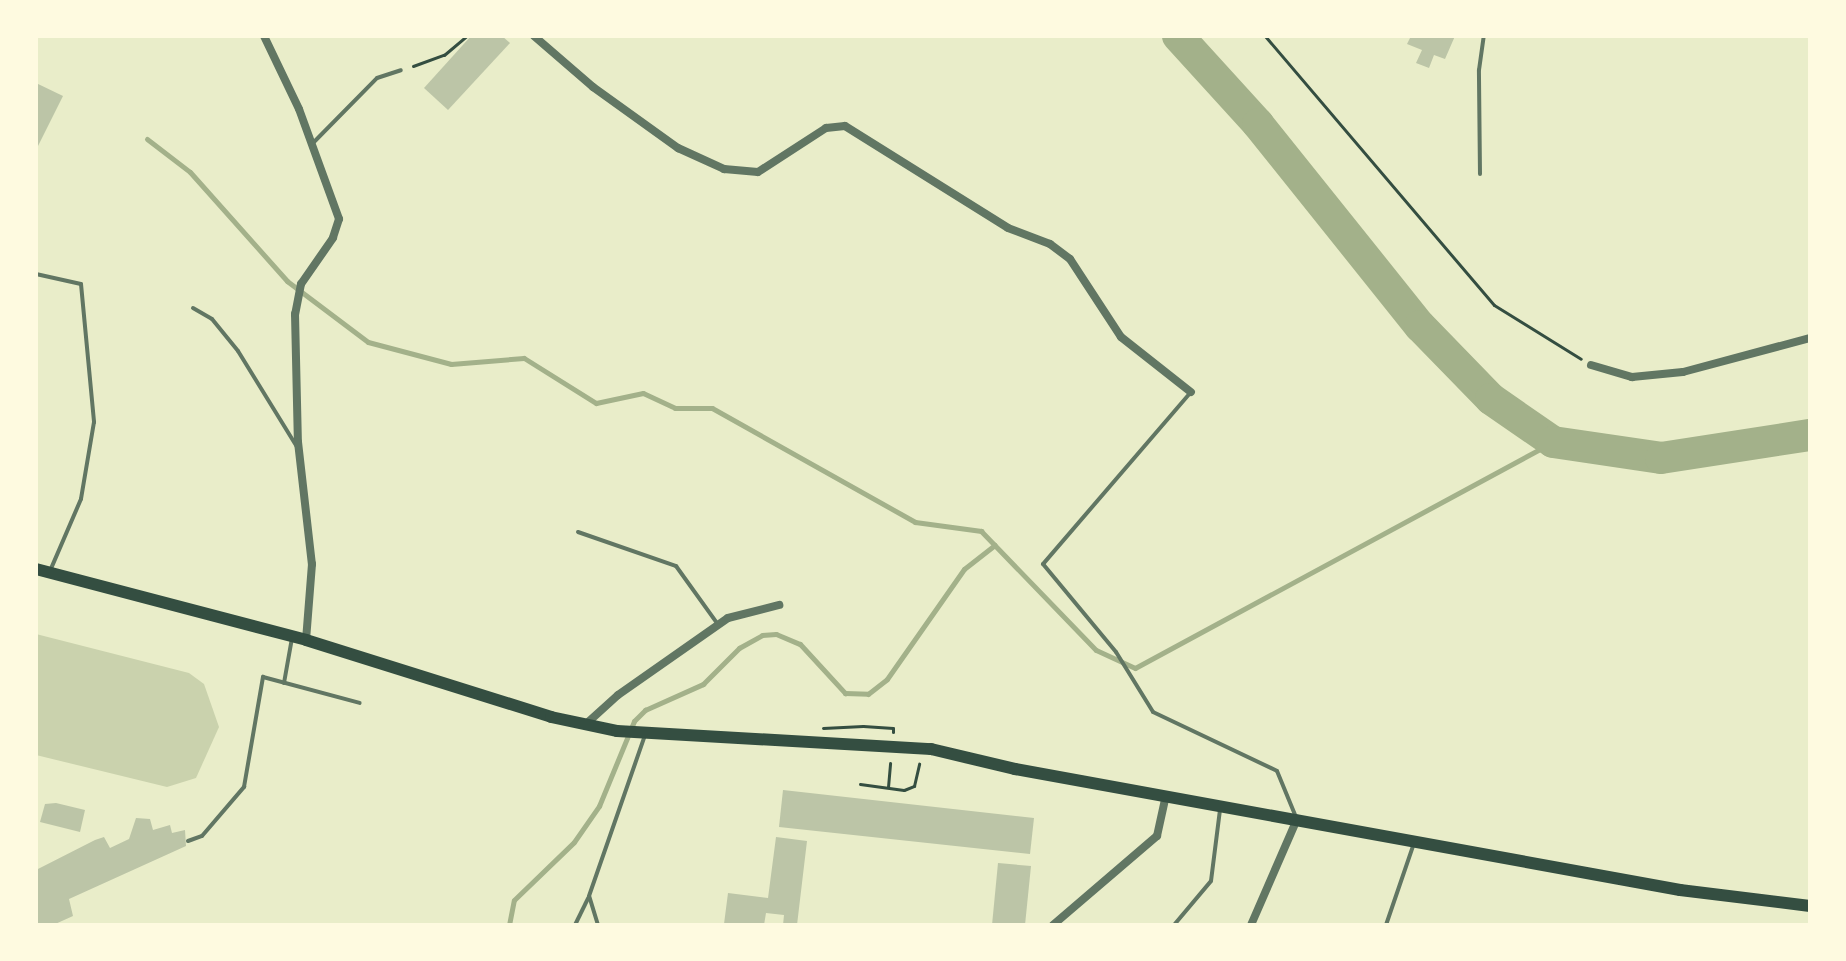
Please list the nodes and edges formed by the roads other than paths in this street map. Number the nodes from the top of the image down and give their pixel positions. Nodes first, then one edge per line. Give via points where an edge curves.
1 (264, 36) edge
2 (534, 36) edge
3 (1484, 36) edge
4 (401, 70) road end
5 (312, 145) junction
6 (1480, 174) dead end
7 (36, 274) edge
8 (193, 308) dead end
9 (1810, 338) edge
10 (1591, 365) road end
11 (1191, 392) joint
12 (300, 452) junction
13 (578, 532) dead end
14 (42, 571) edge
15 (779, 605) dead end
16 (718, 625) junction
17 (299, 639) junction
18 (284, 683) junction
19 (360, 703) dead end
20 (586, 724) junction
21 (641, 732) junction
22 (1166, 795) junction
23 (1221, 803) junction
24 (1297, 819) junction
25 (188, 841) dead end
26 (1415, 841) junction
27 (589, 896) junction
28 (1810, 906) edge
29 (575, 925) edge
30 (598, 925) edge
31 (1053, 925) edge
32 (1174, 925) edge
33 (1251, 925) edge
34 (1386, 925) edge

1 - 5 street
2 - 11 street via 593,87 678,148 724,169 758,172 826,128 845,126 1008,228 1050,244 1070,259 1121,337
3 - 6 lane via 1479,70
4 - 5 lane via 377,78
5 - 12 street via 339,219 297,297
7 - 14 lane via 81,284 94,422 81,499
8 - 12 lane via 212,319 238,351
9 - 10 street via 1683,372 1632,377
11 - 24 lane via 1043,564 1116,652 1153,712 1277,771
12 - 17 street via 312,564
13 - 16 lane via 676,566
14 - 17 main road
15 - 16 street
16 - 20 street
17 - 18 lane
17 - 20 main road
18 - 19 lane
18 - 25 lane via 263,677 244,787 202,836
20 - 21 main road
21 - 22 main road via 931,749
21 - 27 lane
22 - 23 main road
22 - 31 street via 1157,836
23 - 24 main road
23 - 32 lane via 1211,881
24 - 26 main road
24 - 33 street
26 - 28 main road via 1680,890
26 - 34 lane
27 - 29 lane
27 - 30 lane

